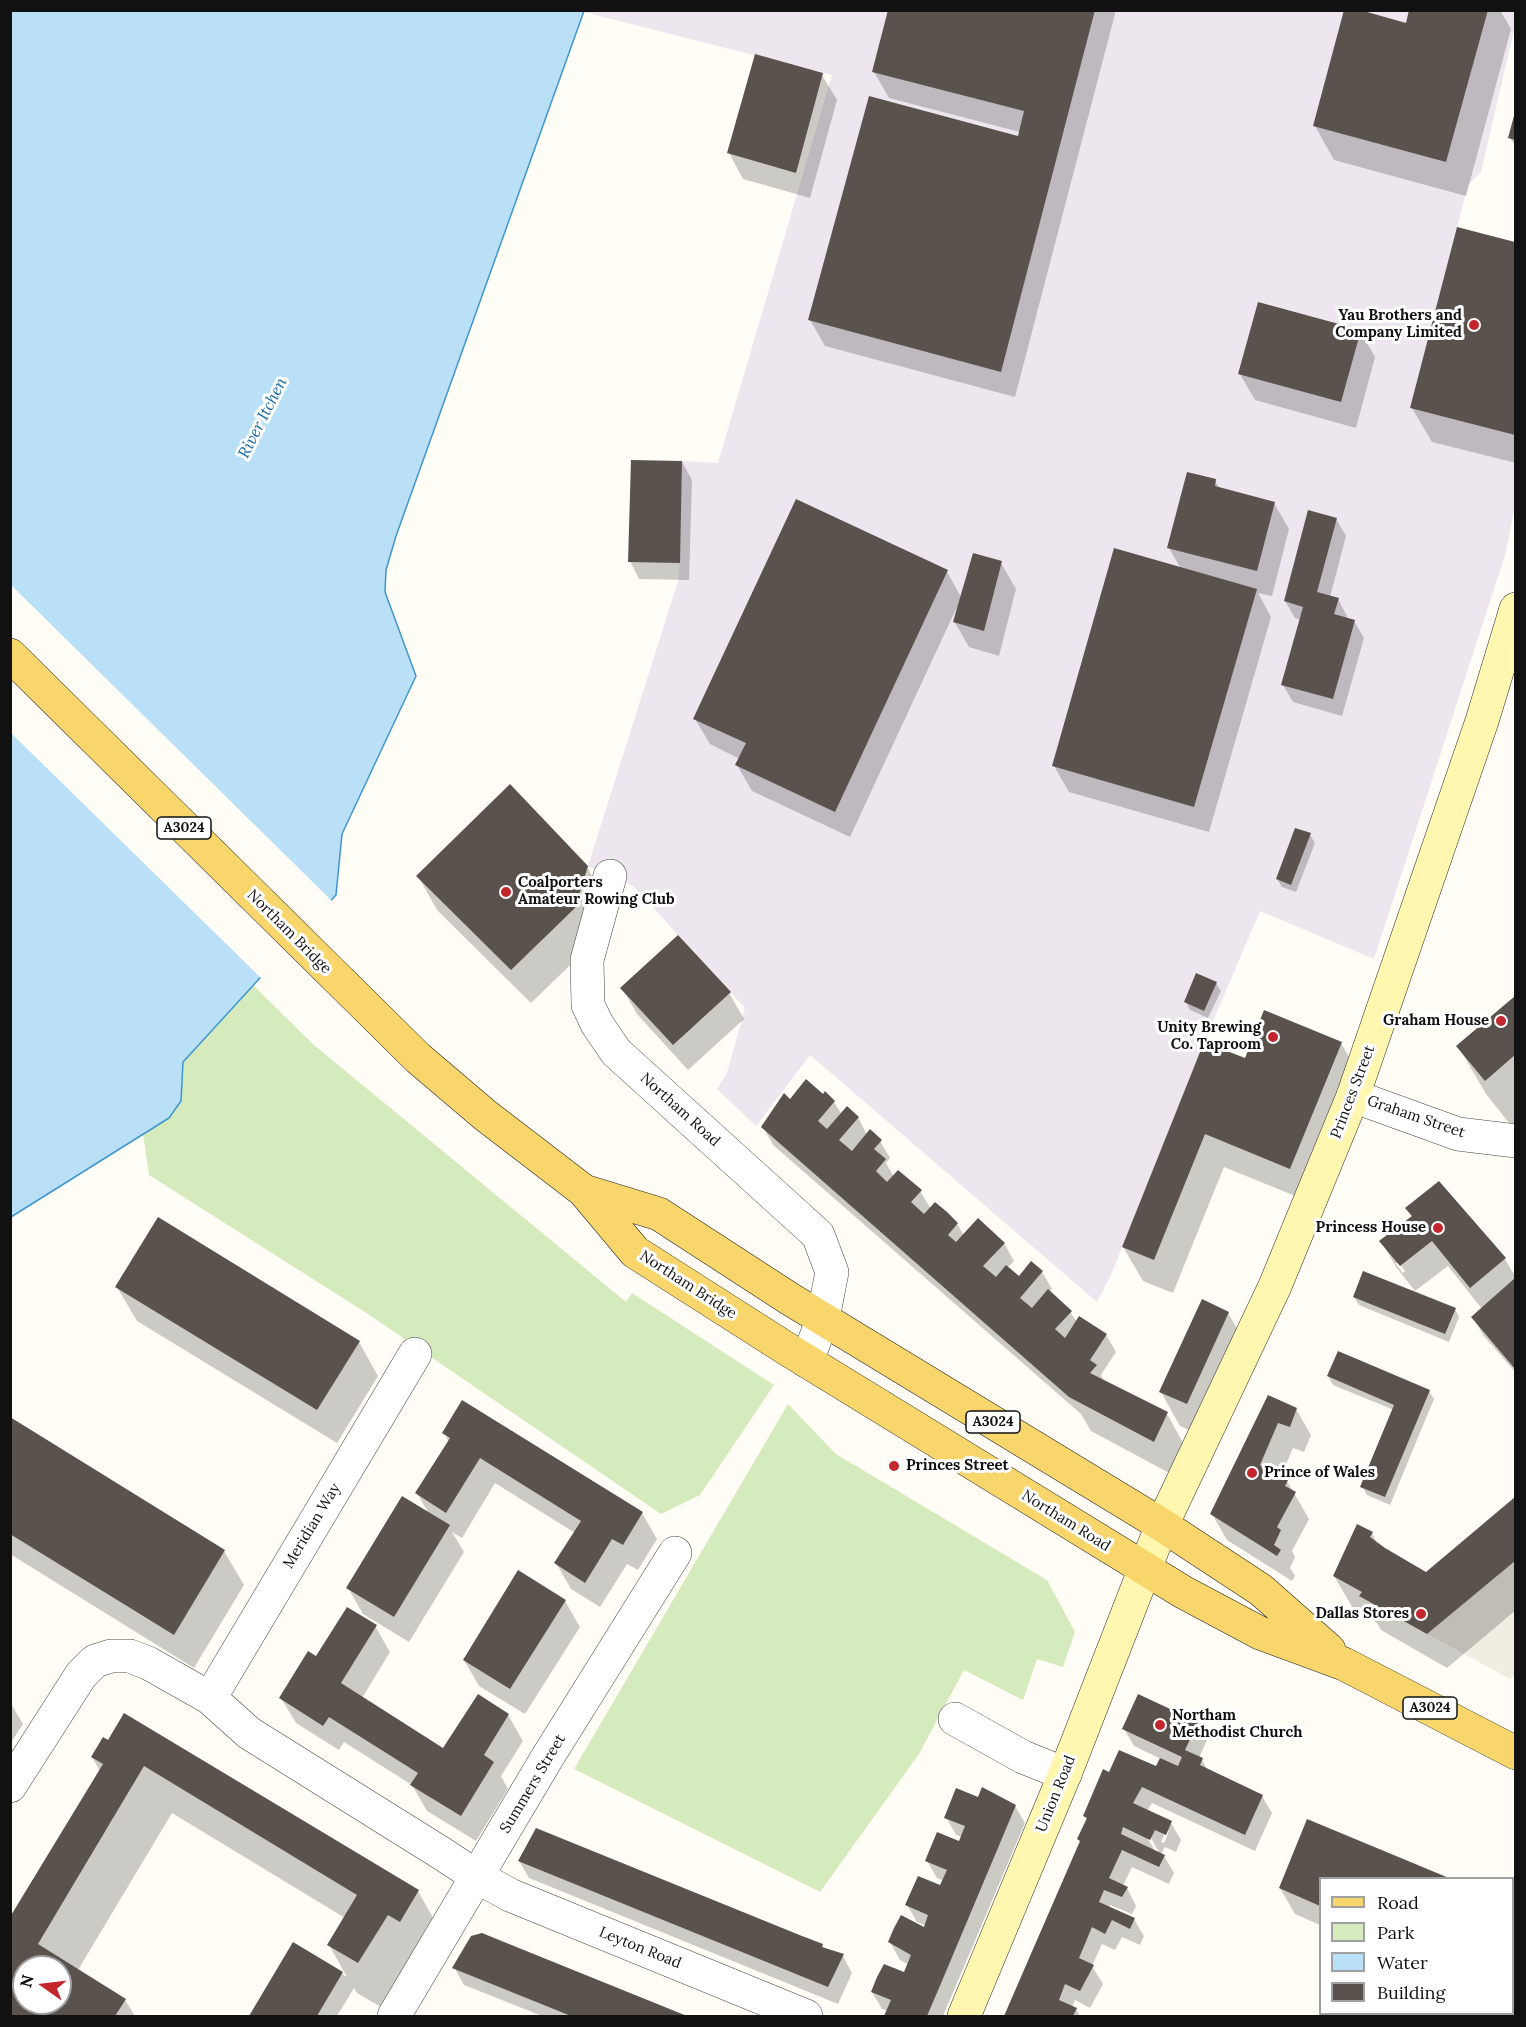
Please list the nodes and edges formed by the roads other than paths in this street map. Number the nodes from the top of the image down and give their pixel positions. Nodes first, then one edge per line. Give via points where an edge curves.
1 (1515, 609) edge
2 (10, 655) edge
3 (610, 876) dead end
4 (1353, 1096) junction
5 (1515, 1141) edge
6 (584, 1191) junction
7 (823, 1318) junction
8 (415, 1354) dead end
9 (807, 1361) junction
10 (1162, 1525) junction
11 (675, 1553) dead end
12 (1145, 1569) junction
13 (1344, 1664) junction
14 (210, 1698) junction
15 (955, 1719) dead end
16 (1515, 1754) edge
17 (1065, 1774) junction
18 (10, 1786) edge
19 (476, 1876) junction
20 (394, 2016) edge
21 (806, 2016) edge
22 (964, 2016) edge

1 - 4 street, Princes Street via 1482,722
2 - 6 main road, Northam Bridge / A3024 via 418,1058
3 - 7 street, Northam Road via 587,960 588,1005 597,1024 616,1052 818,1235 832,1272
4 - 5 street, Graham Street via 1458,1134
4 - 10 street, Princes Street via 1275,1286
6 - 7 main road, Northam Bridge / A3024 via 659,1214
6 - 9 main road, Northam Bridge / A3024 via 635,1252
7 - 9 street, Northam Road
7 - 10 main road, Northam Road / A3024
8 - 14 street, Meridian Way
9 - 12 main road, Northam Road / A3024
10 - 12 street, Princes Street
10 - 13 main road, Northam Road / A3024 via 1261,1590
11 - 19 street, Summers Street
12 - 13 main road, Northam Road / A3024 via 1239,1623
12 - 17 street, Union Road
13 - 16 main road, Northam Road / A3024
14 - 18 street via 130,1656 95,1661 81,1675
14 - 19 street via 249,1733
15 - 17 street via 1023,1757
17 - 22 street, Union Road
19 - 20 street, Summers Street
19 - 21 street, Leyton Road via 510,1895

